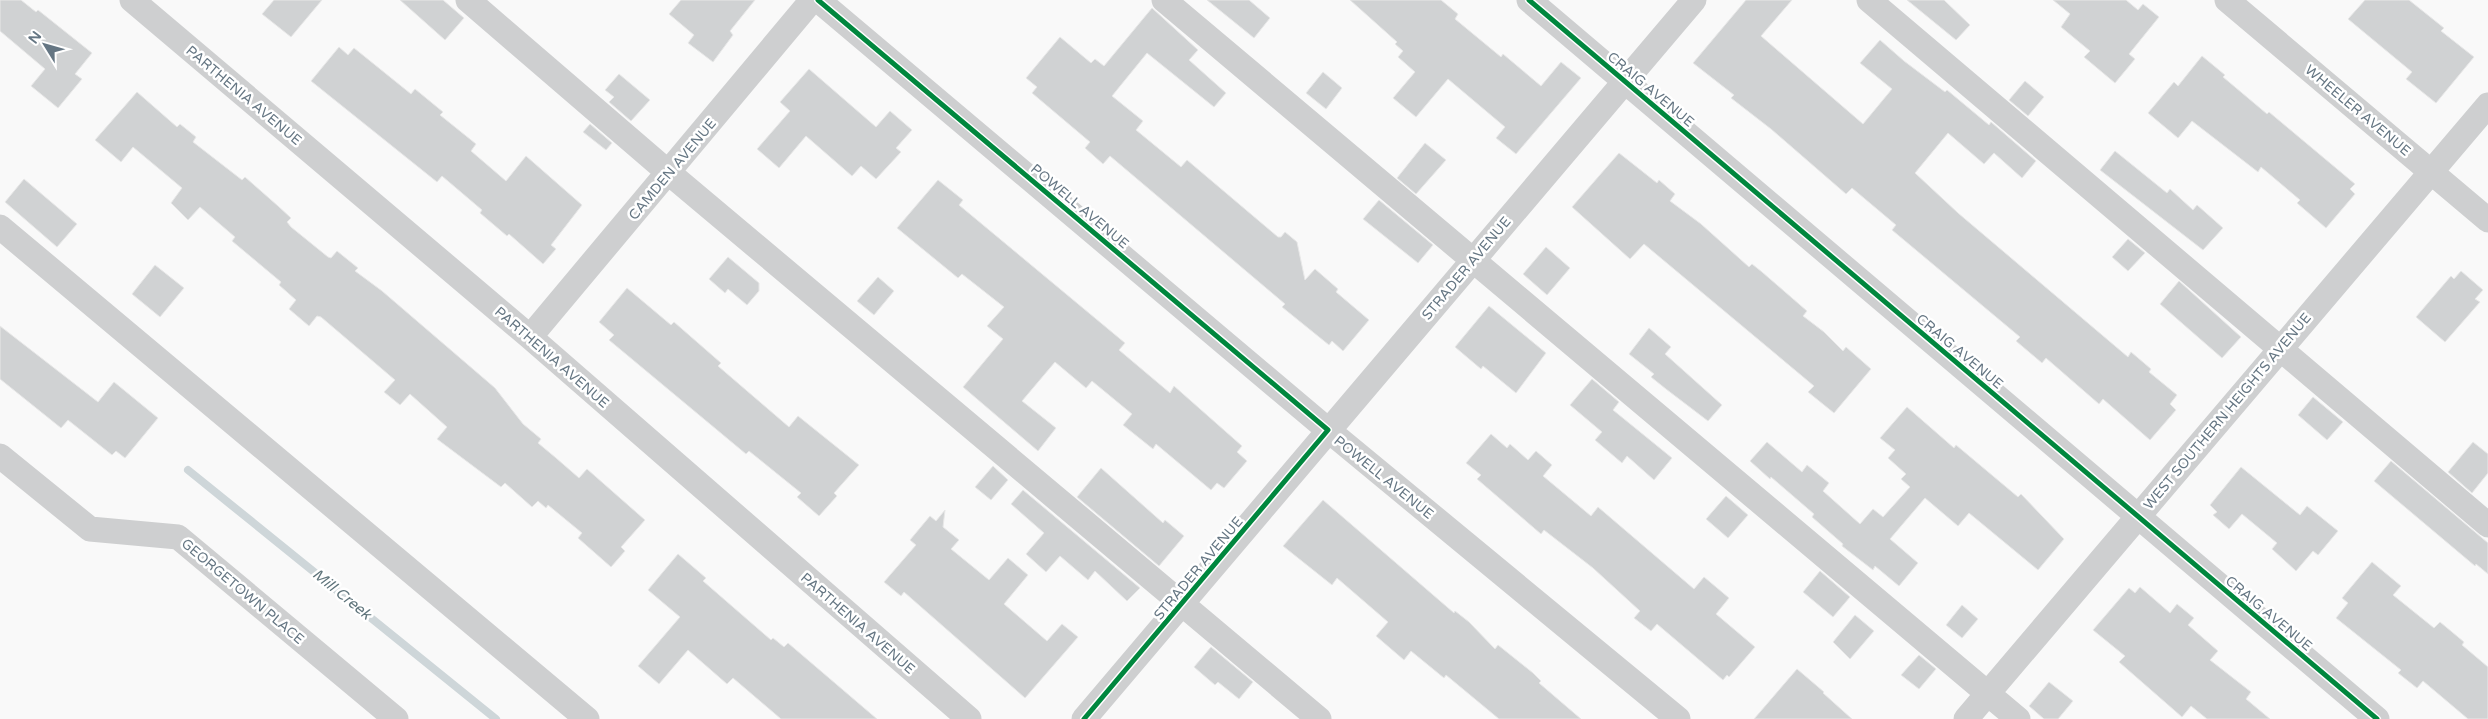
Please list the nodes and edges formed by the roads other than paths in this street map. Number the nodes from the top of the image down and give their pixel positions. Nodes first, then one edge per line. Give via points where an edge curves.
1 (132, 0) edge
2 (468, 0) edge
3 (812, 0) edge
4 (818, 0) edge
5 (1164, 0) edge
6 (1529, 0) edge
7 (1694, 0) edge
8 (1869, 0) edge
9 (2227, 0) edge
10 (1626, 82) junction
11 (2488, 105) edge
12 (669, 172) junction
13 (2431, 172) junction
14 (2488, 220) edge
15 (0, 227) edge
16 (1473, 258) junction
17 (530, 337) junction
18 (2280, 349) junction
19 (1328, 430) junction
20 (0, 456) edge
21 (2137, 516) junction
22 (2488, 525) edge
23 (1183, 604) junction
24 (1988, 693) junction
25 (396, 719) edge
26 (587, 719) edge
27 (969, 719) edge
28 (1084, 719) edge
29 (1319, 719) edge
30 (1678, 719) edge
31 (1966, 719) edge
32 (2018, 719) edge
33 (2377, 719) edge

1 - 17 street, PARTHENIA AVENUE
2 - 12 street
3 - 12 street, CAMDEN AVENUE
4 - 19 street, POWELL AVENUE
5 - 16 street
6 - 10 street, CRAIG AVENUE
7 - 10 street, STRADER AVENUE
8 - 18 street
9 - 13 street, WHEELER AVENUE
10 - 16 street, STRADER AVENUE
10 - 21 street, CRAIG AVENUE
11 - 13 street, WEST SOUTHERN HEIGHTS AVENUE
12 - 17 street, CAMDEN AVENUE
12 - 23 street
13 - 14 street, WHEELER AVENUE
13 - 18 street, WEST SOUTHERN HEIGHTS AVENUE
15 - 26 street
16 - 19 street, STRADER AVENUE
16 - 24 street
17 - 27 street, PARTHENIA AVENUE
18 - 21 street, WEST SOUTHERN HEIGHTS AVENUE
18 - 22 street
19 - 23 street, STRADER AVENUE
19 - 30 street, POWELL AVENUE
20 - 25 street, GEORGETOWN PLACE via 90,529 178,537
21 - 24 street, WEST SOUTHERN HEIGHTS AVENUE
21 - 33 street, CRAIG AVENUE
23 - 28 street, STRADER AVENUE
23 - 29 street
24 - 31 street, WEST SOUTHERN HEIGHTS AVENUE
24 - 32 street

